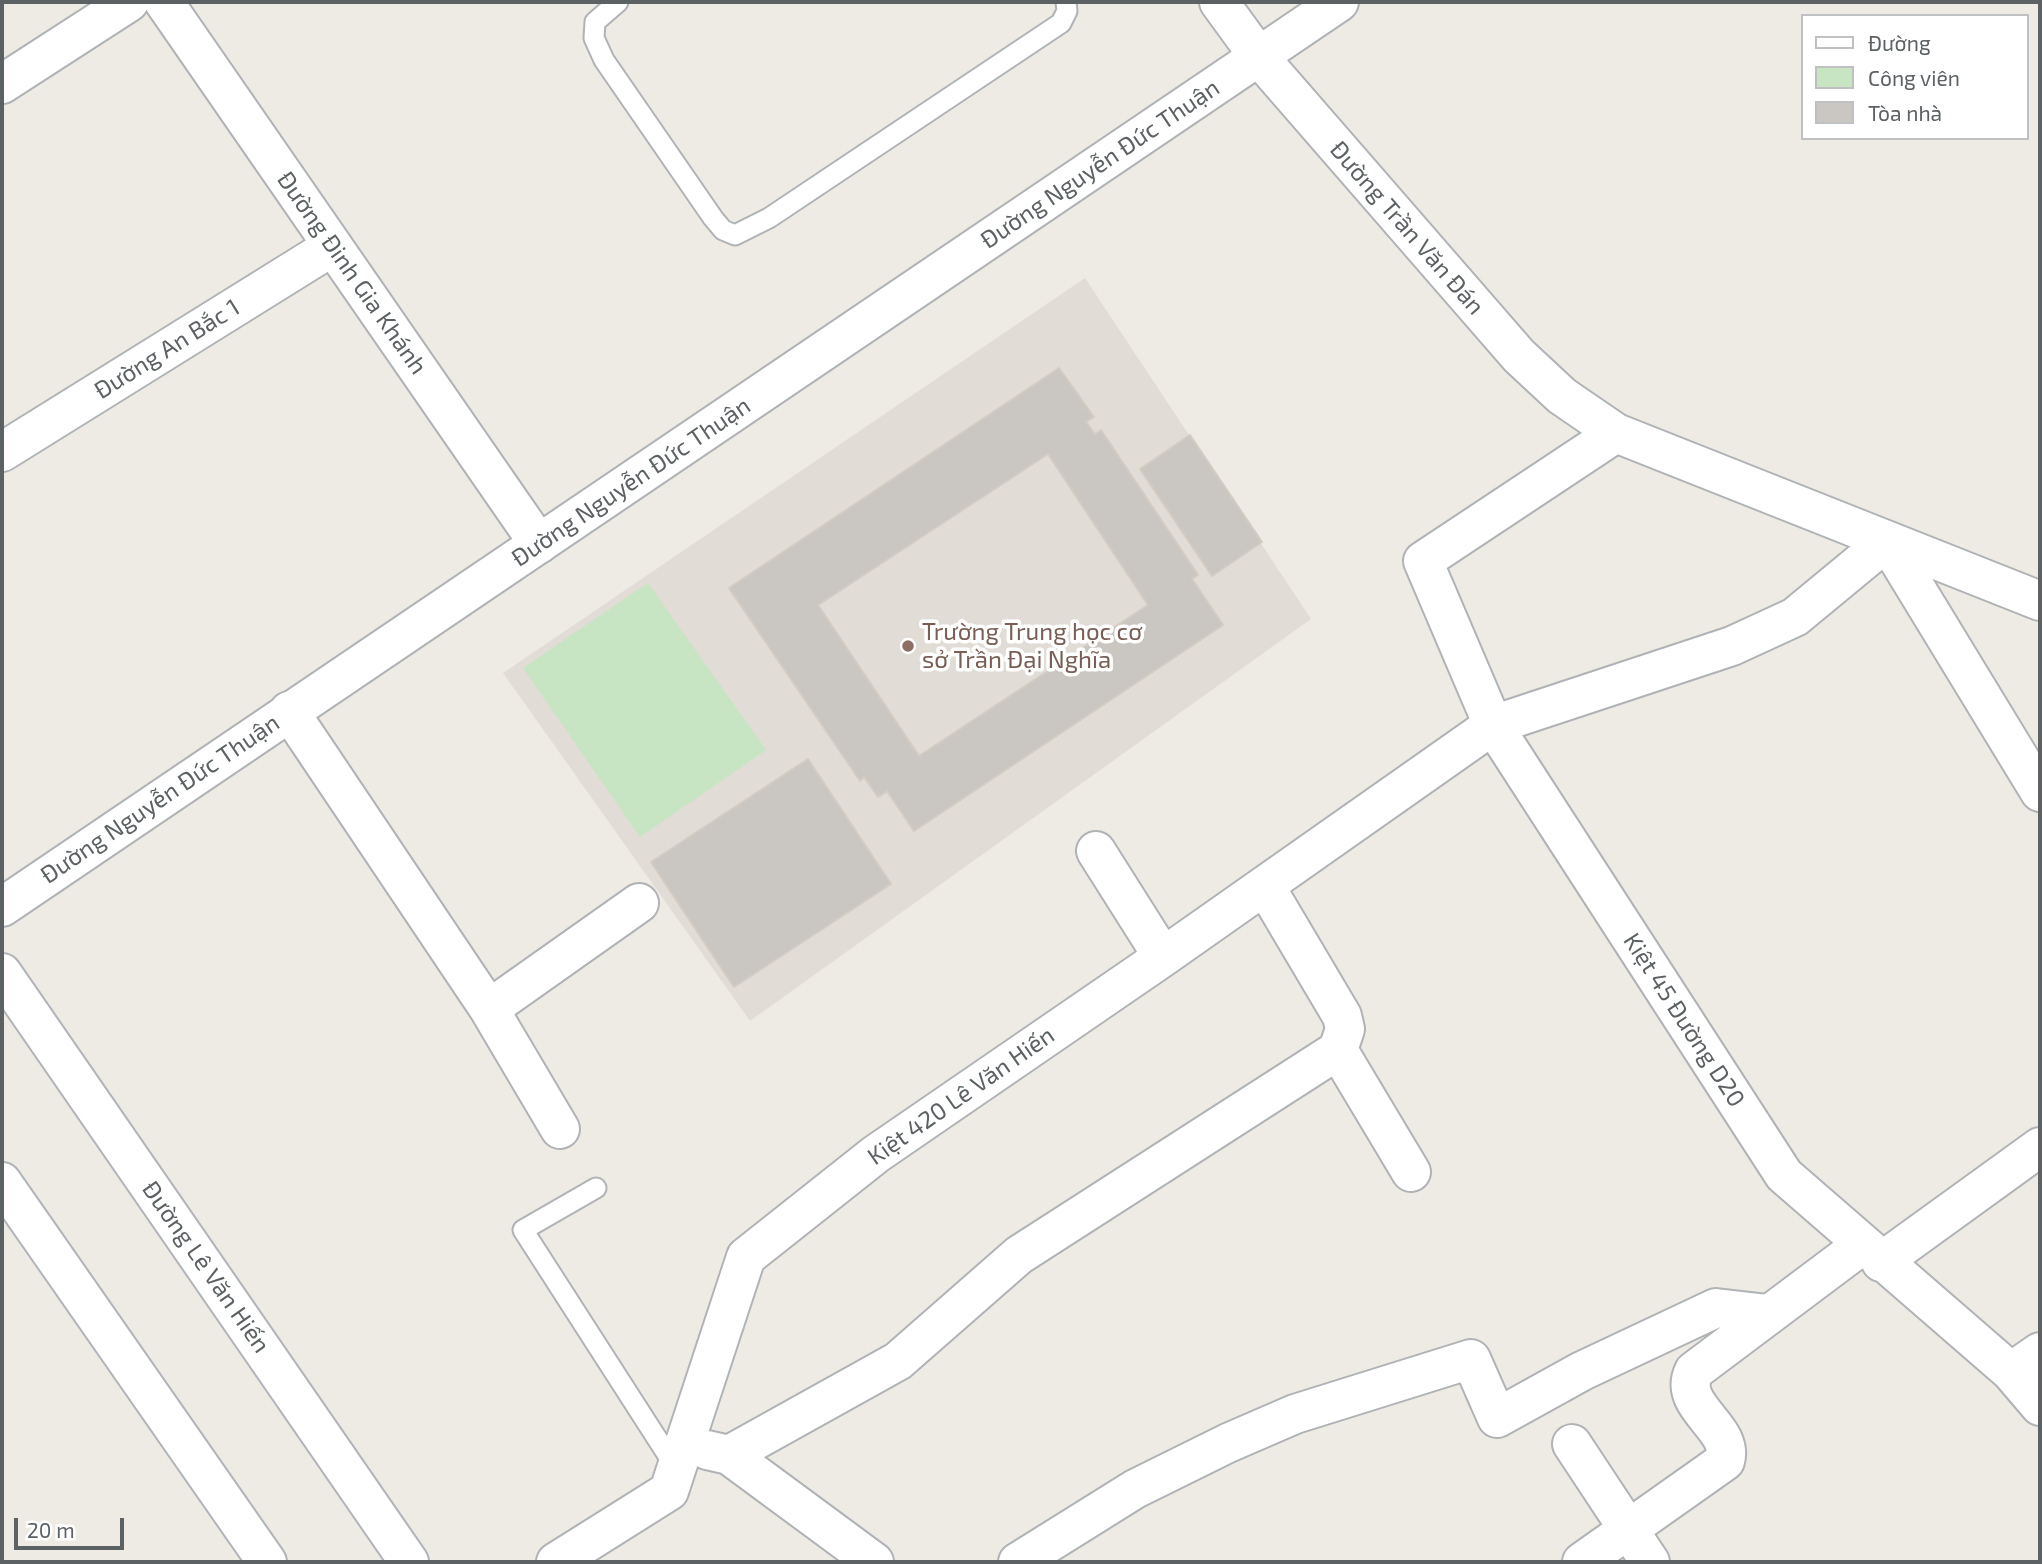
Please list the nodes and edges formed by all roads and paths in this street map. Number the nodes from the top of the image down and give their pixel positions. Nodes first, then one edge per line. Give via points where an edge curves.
1 (129, 2) edge
2 (164, 2) edge
3 (618, 2) edge
4 (1066, 2) edge
5 (1219, 2) edge
6 (1339, 2) edge
7 (1259, 57) junction
8 (2, 84) edge
9 (333, 246) junction
10 (1616, 433) junction
11 (2, 453) edge
12 (1887, 541) junction
13 (539, 544) junction
14 (2040, 601) edge
15 (289, 711) junction
16 (1493, 725) junction
17 (2040, 792) edge
18 (1096, 851) dead end
19 (1265, 886) junction
20 (639, 902) dead end
21 (2, 907) edge
22 (1163, 957) junction
23 (2, 973) edge
24 (489, 1009) junction
25 (1338, 1050) junction
26 (560, 1129) dead end
27 (2040, 1147) edge
28 (1410, 1172) dead end
29 (2, 1182) edge
30 (596, 1188) dead end
31 (1871, 1253) junction
32 (1768, 1314) junction
33 (2025, 1362) edge
34 (2040, 1406) edge
35 (1572, 1444) dead end
36 (729, 1455) junction
37 (680, 1456) junction
38 (1627, 1531) junction
39 (267, 1562) edge
40 (409, 1562) edge
41 (556, 1562) edge
42 (874, 1562) edge
43 (1018, 1562) edge
44 (1582, 1562) edge
45 (1650, 1562) edge

1 - 8 street
2 - 9 street, Đường Đinh Gia Khánh
3 - 4 lane via 596,22 594,38 604,60 713,218 735,235 769,218 1061,23
5 - 7 street, Đường Trần Văn Đán
6 - 7 street, Đường Nguyễn Đức Thuận
7 - 10 street, Đường Trần Văn Đán via 1518,356 1562,396
7 - 13 street, Đường Nguyễn Đức Thuận
9 - 11 street, Đường An Bắc 1
9 - 13 street, Đường Đinh Gia Khánh
10 - 12 street, Đường Trần Văn Đán
10 - 16 street, Kiệt 45 Đường D20 via 1423,561
12 - 14 street, Đường Trần Văn Đán
12 - 16 street, Kiệt 420 Lê Văn Hiến via 1795,617 1732,646
12 - 17 street
13 - 15 street, Đường Nguyễn Đức Thuận
15 - 21 street, Đường Nguyễn Đức Thuận
15 - 24 street
16 - 19 street, Kiệt 420 Lê Văn Hiến
16 - 31 street, Kiệt 45 Đường D20 via 1784,1175
18 - 22 street
19 - 22 street, Kiệt 420 Lê Văn Hiến
19 - 25 street via 1342,1016 1345,1029
20 - 24 street
22 - 37 street, Kiệt 420 Lê Văn Hiến via 876,1154 746,1257
23 - 40 street, Đường Lê Văn Hiến
24 - 26 street
25 - 28 street
25 - 36 street via 1019,1255 898,1360
27 - 31 street
29 - 39 street
30 - 37 lane via 523,1230
31 - 32 street
31 - 33 street, Kiệt 45 Đường D20
32 - 38 street via 1699,1366 1691,1378 1693,1398 1726,1444 1721,1465
32 - 43 street via 1716,1308 1582,1371 1497,1418 1471,1359 1308,1410 1135,1489
33 - 34 street, Kiệt 45 Đường D20
35 - 38 street
36 - 37 street
36 - 42 street
37 - 41 street, Kiệt 420 Lê Văn Hiến via 669,1491
38 - 44 street
38 - 45 street

